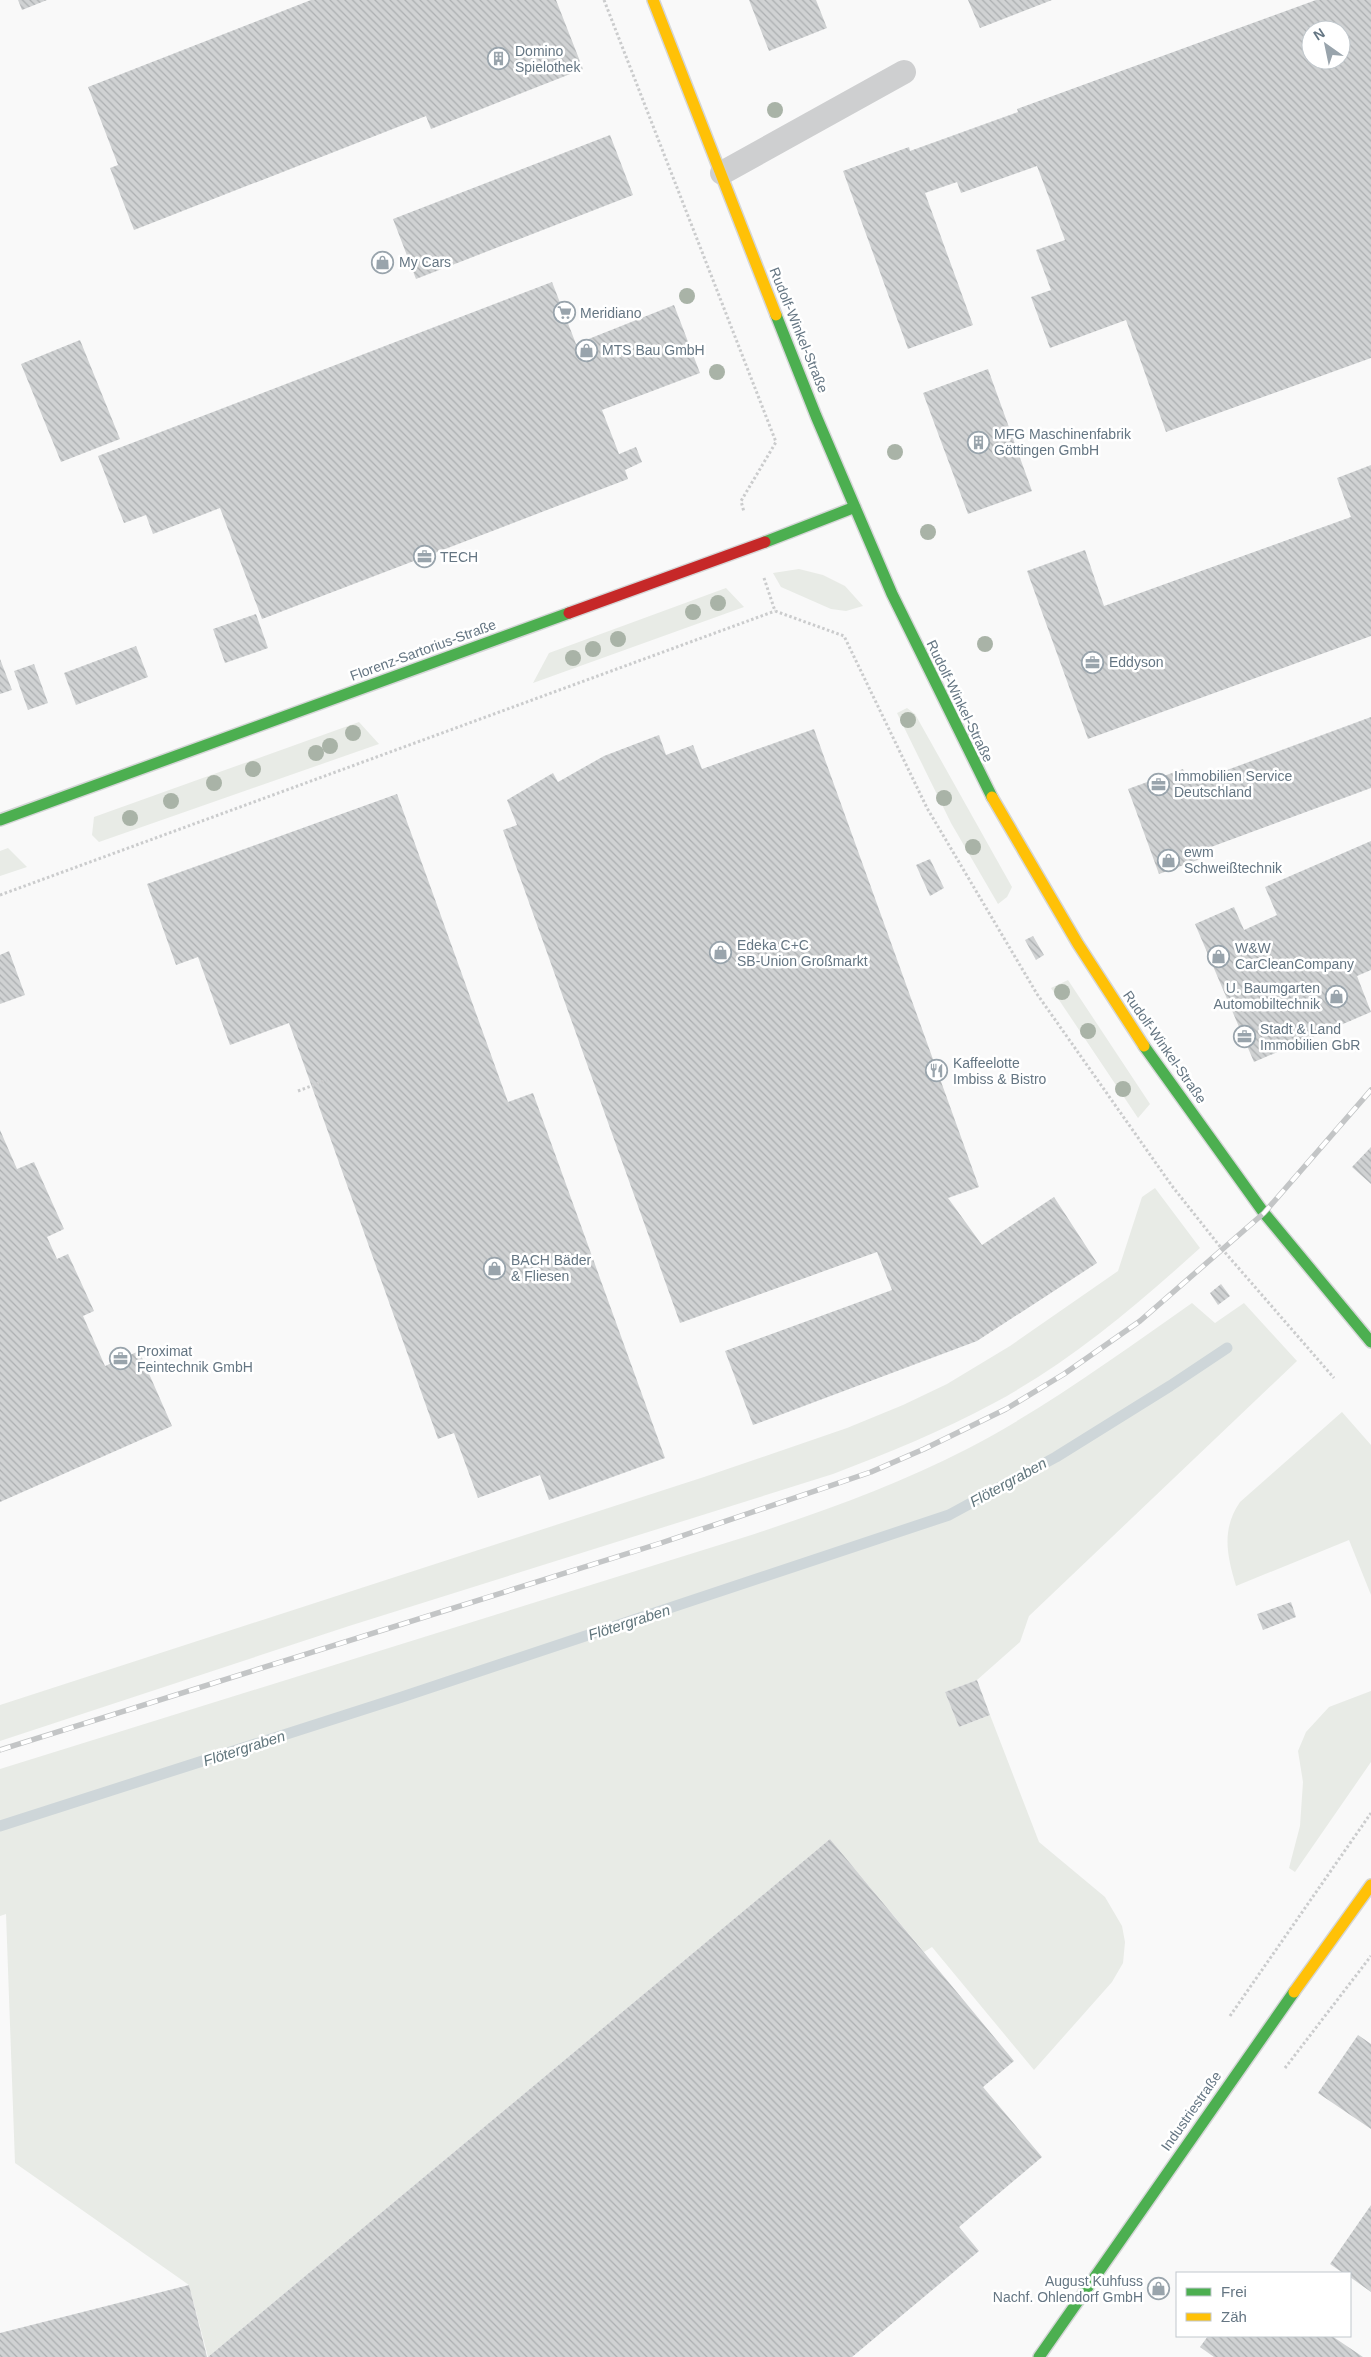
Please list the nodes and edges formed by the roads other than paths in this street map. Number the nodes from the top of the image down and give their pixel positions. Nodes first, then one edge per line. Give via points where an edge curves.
1 (653, 0) edge
2 (904, 72) dead end
3 (722, 173) junction
4 (855, 507) junction
5 (0, 820) edge
6 (1371, 1342) edge
7 (1371, 1886) edge
8 (1039, 2357) edge

1 - 3 street, Rudolf-Winkel-Straße
2 - 3 lane
3 - 4 street, Rudolf-Winkel-Straße via 816,416
4 - 5 street, Florenz-Sartorius-Straße
4 - 6 street, Rudolf-Winkel-Straße via 892,594 982,781 1078,944 1134,1031 1259,1206
7 - 8 street, Industriestraße via 1256,2044

